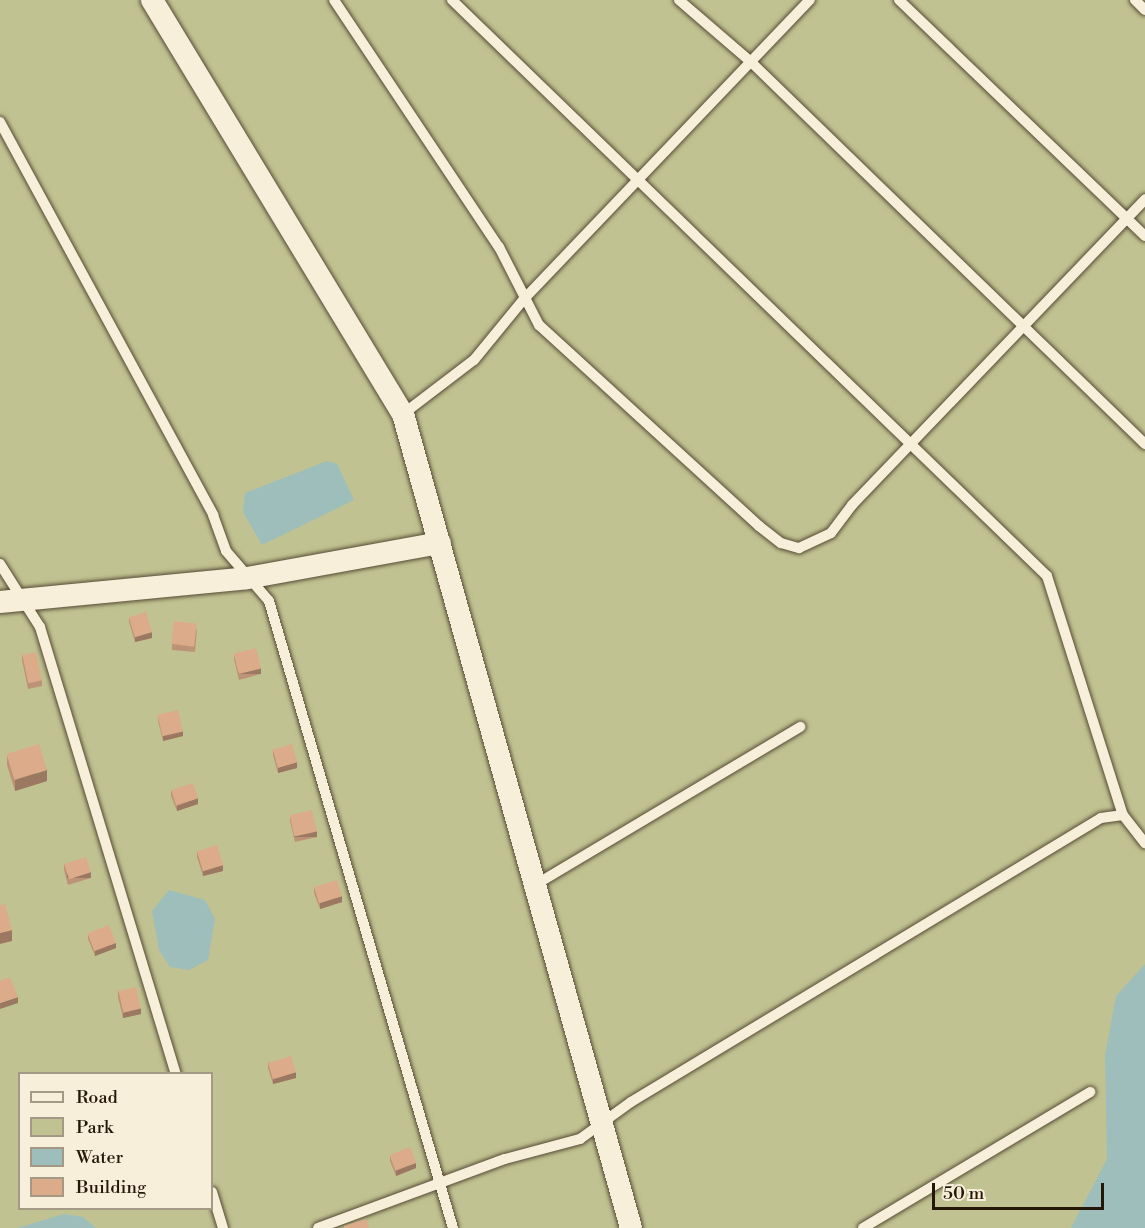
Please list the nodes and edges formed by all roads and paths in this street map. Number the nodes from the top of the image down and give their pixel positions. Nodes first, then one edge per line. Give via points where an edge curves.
1 (152, 0) edge
2 (334, 0) edge
3 (452, 0) edge
4 (678, 0) edge
5 (810, 0) edge
6 (899, 0) edge
7 (1134, 0) edge
8 (1145, 10) edge
9 (751, 62) junction
10 (0, 122) edge
11 (642, 180) junction
12 (1145, 200) edge
13 (1127, 219) junction
14 (1145, 236) edge
15 (524, 299) junction
16 (1024, 332) junction
17 (403, 414) junction
18 (914, 443) junction
19 (1145, 444) edge
20 (440, 543) junction
21 (0, 564) edge
22 (247, 578) junction
23 (23, 600) junction
24 (0, 602) edge
25 (800, 727) dead end
26 (1123, 816) junction
27 (1145, 843) edge
28 (535, 885) junction
29 (175, 1072) edge
30 (1090, 1092) dead end
31 (602, 1126) junction
32 (441, 1187) junction
33 (213, 1195) edge
34 (223, 1228) edge
35 (318, 1228) edge
36 (453, 1228) edge
37 (631, 1228) edge
38 (863, 1228) edge

1 - 17 street
2 - 15 lane via 499,248
3 - 11 lane
4 - 9 lane
5 - 9 lane
6 - 13 lane
7 - 8 lane
9 - 11 lane
9 - 16 lane
10 - 22 lane via 213,515 226,551
11 - 15 lane
11 - 18 lane
12 - 13 lane
13 - 14 lane
13 - 16 lane
15 - 17 lane via 474,360
15 - 18 lane via 539,325 781,543 799,548 831,533
16 - 18 lane
16 - 19 lane
17 - 20 street
18 - 26 lane via 1047,576
20 - 22 street
20 - 28 street
21 - 23 lane
22 - 23 street
22 - 32 lane via 269,601 275,619
23 - 24 street
23 - 29 lane via 40,627
25 - 28 lane
26 - 27 lane
26 - 31 lane via 1101,818 631,1102
28 - 31 street
30 - 38 lane
31 - 32 lane via 580,1139 504,1159
31 - 37 street
32 - 35 lane
32 - 36 lane
33 - 34 lane

